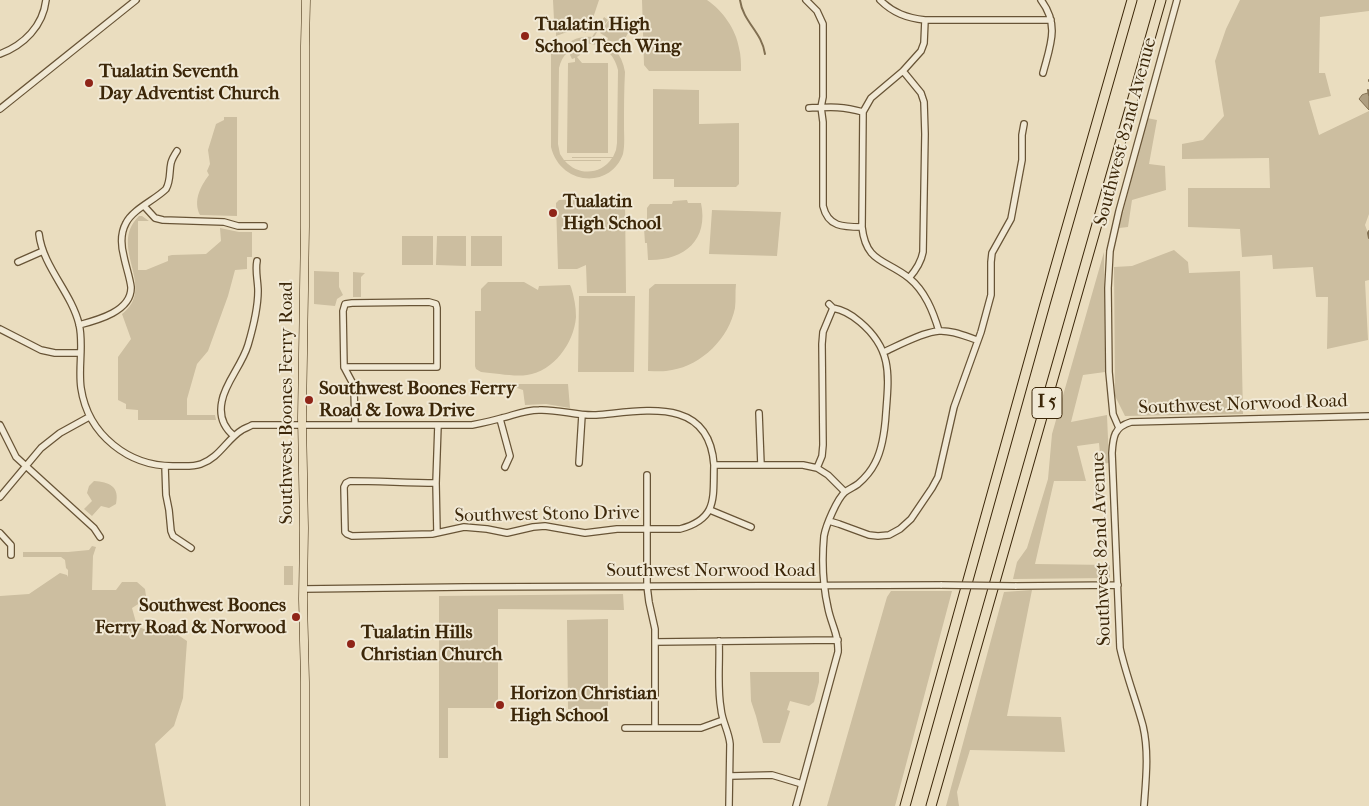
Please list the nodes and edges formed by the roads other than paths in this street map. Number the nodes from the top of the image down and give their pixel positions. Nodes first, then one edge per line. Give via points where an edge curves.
1 (46, 0) edge
2 (136, 0) edge
3 (306, 0) edge
4 (806, 0) edge
5 (880, 0) edge
6 (1041, 0) edge
7 (1132, 0) edge
8 (1161, 0) edge
9 (1177, 0) edge
10 (925, 20) junction
11 (1051, 20) junction
12 (0, 54) edge
13 (903, 70) junction
14 (1043, 73) dead end
15 (821, 107) junction
16 (809, 108) dead end
17 (0, 109) edge
18 (863, 112) junction
19 (1024, 124) dead end
20 (177, 151) dead end
21 (144, 206) junction
22 (264, 226) dead end
23 (862, 227) junction
24 (39, 234) dead end
25 (43, 251) junction
26 (257, 261) dead end
27 (18, 262) dead end
28 (909, 278) junction
29 (79, 325) junction
30 (0, 329) edge
31 (939, 331) junction
32 (977, 340) junction
33 (884, 352) junction
34 (80, 353) junction
35 (344, 367) junction
36 (759, 413) dead end
37 (582, 415) junction
38 (1369, 416) edge
39 (89, 417) junction
40 (500, 419) junction
41 (0, 425) edge
42 (302, 425) junction
43 (355, 425) junction
44 (438, 425) junction
45 (1119, 428) junction
46 (234, 436) junction
47 (580, 463) dead end
48 (714, 465) junction
49 (761, 465) junction
50 (25, 466) junction
51 (165, 466) junction
52 (505, 467) dead end
53 (817, 468) junction
54 (647, 475) dead end
55 (436, 483) junction
56 (845, 492) junction
57 (0, 497) edge
58 (710, 510) junction
59 (829, 521) junction
60 (751, 527) dead end
61 (647, 529) junction
62 (0, 533) edge
63 (437, 533) junction
64 (100, 537) dead end
65 (191, 548) dead end
66 (10, 555) dead end
67 (647, 586) junction
68 (824, 586) junction
69 (1118, 586) junction
70 (303, 589) junction
71 (838, 640) junction
72 (655, 642) junction
73 (720, 642) junction
74 (723, 720) junction
75 (625, 728) dead end
76 (655, 728) junction
77 (730, 776) junction
78 (802, 784) junction
79 (305, 806) edge
80 (730, 806) edge
81 (796, 806) edge
82 (905, 806) edge
83 (931, 806) edge
84 (1144, 806) edge

1 - 12 street via 36,29
2 - 17 street
3 - 42 main road, Southwest Boones Ferry Road
4 - 15 street via 818,11 823,24
5 - 10 street via 896,13
6 - 11 street
7 - 82 highway, I 5
8 - 83 highway, I 5
9 - 45 street, Southwest 82nd Avenue via 1110,251 1110,372 1113,414
10 - 11 street
10 - 13 street via 921,51
11 - 14 street via 1052,41
13 - 18 street via 872,98
13 - 28 street via 921,93 925,134 924,252
15 - 16 street
15 - 18 street via 835,106
15 - 23 street via 824,210 828,218 839,225
18 - 23 street
19 - 32 street via 1022,160 1012,213 992,253 992,295
20 - 21 street via 171,161 166,189
21 - 22 street via 155,218 163,220
21 - 29 street via 130,216 122,235 131,286 128,300 103,318
23 - 28 street via 863,239 872,254
24 - 25 street
25 - 27 street
25 - 29 street
26 - 46 street via 258,293 252,331 222,401 222,420
28 - 31 street via 924,296
29 - 34 street
30 - 34 street via 41,350
31 - 32 street via 950,331
31 - 33 street
32 - 59 street via 954,407 938,477 911,519 889,535 878,536 869,536
33 - 53 street via 867,328 854,317 831,306 823,332 823,445
33 - 56 street via 888,377 880,452 867,476
34 - 39 street via 81,387
35 - 35 street via 345,304 436,304 437,367
35 - 43 street via 354,390
36 - 49 street
37 - 40 street via 539,410
37 - 47 street
37 - 48 street via 675,412 694,422 705,433 712,448
38 - 45 street, Southwest Norwood Road via 1136,422
39 - 50 street via 60,433
39 - 51 street via 113,445 129,456
40 - 44 street
40 - 52 street via 510,456
41 - 50 street via 16,457
42 - 43 street
42 - 46 street via 252,426
42 - 70 main road, Southwest Boones Ferry Road
43 - 44 street
44 - 55 street
45 - 69 street, Southwest 82nd Avenue via 1113,438 1112,453
46 - 51 street via 202,464
48 - 49 street
48 - 58 street
49 - 53 street
50 - 57 street
50 - 64 street
51 - 65 street via 170,531
53 - 56 street
54 - 61 street
55 - 63 street
55 - 63 street, Southwest Stono Drive via 350,481 344,487 347,534
56 - 59 street
58 - 60 street
58 - 61 street, Southwest Stono Drive via 690,527
59 - 68 street via 824,535
61 - 63 street, Southwest Stono Drive via 585,532 545,526 507,533 464,527
61 - 67 street
62 - 66 street via 11,545
67 - 68 street, Southwest Norwood Road
67 - 70 street, Southwest Norwood Road
67 - 72 street
68 - 69 street, Southwest Norwood Road, bridge
68 - 71 street
69 - 84 street, Southwest 82nd Avenue via 1120,648 1146,741
70 - 79 main road, Southwest Boones Ferry Road
71 - 73 street
71 - 78 street via 836,659
72 - 73 street
72 - 76 street
73 - 74 street
74 - 76 street via 701,728
74 - 77 street via 729,734
75 - 76 street
77 - 78 street via 772,775
77 - 80 street
78 - 81 street

